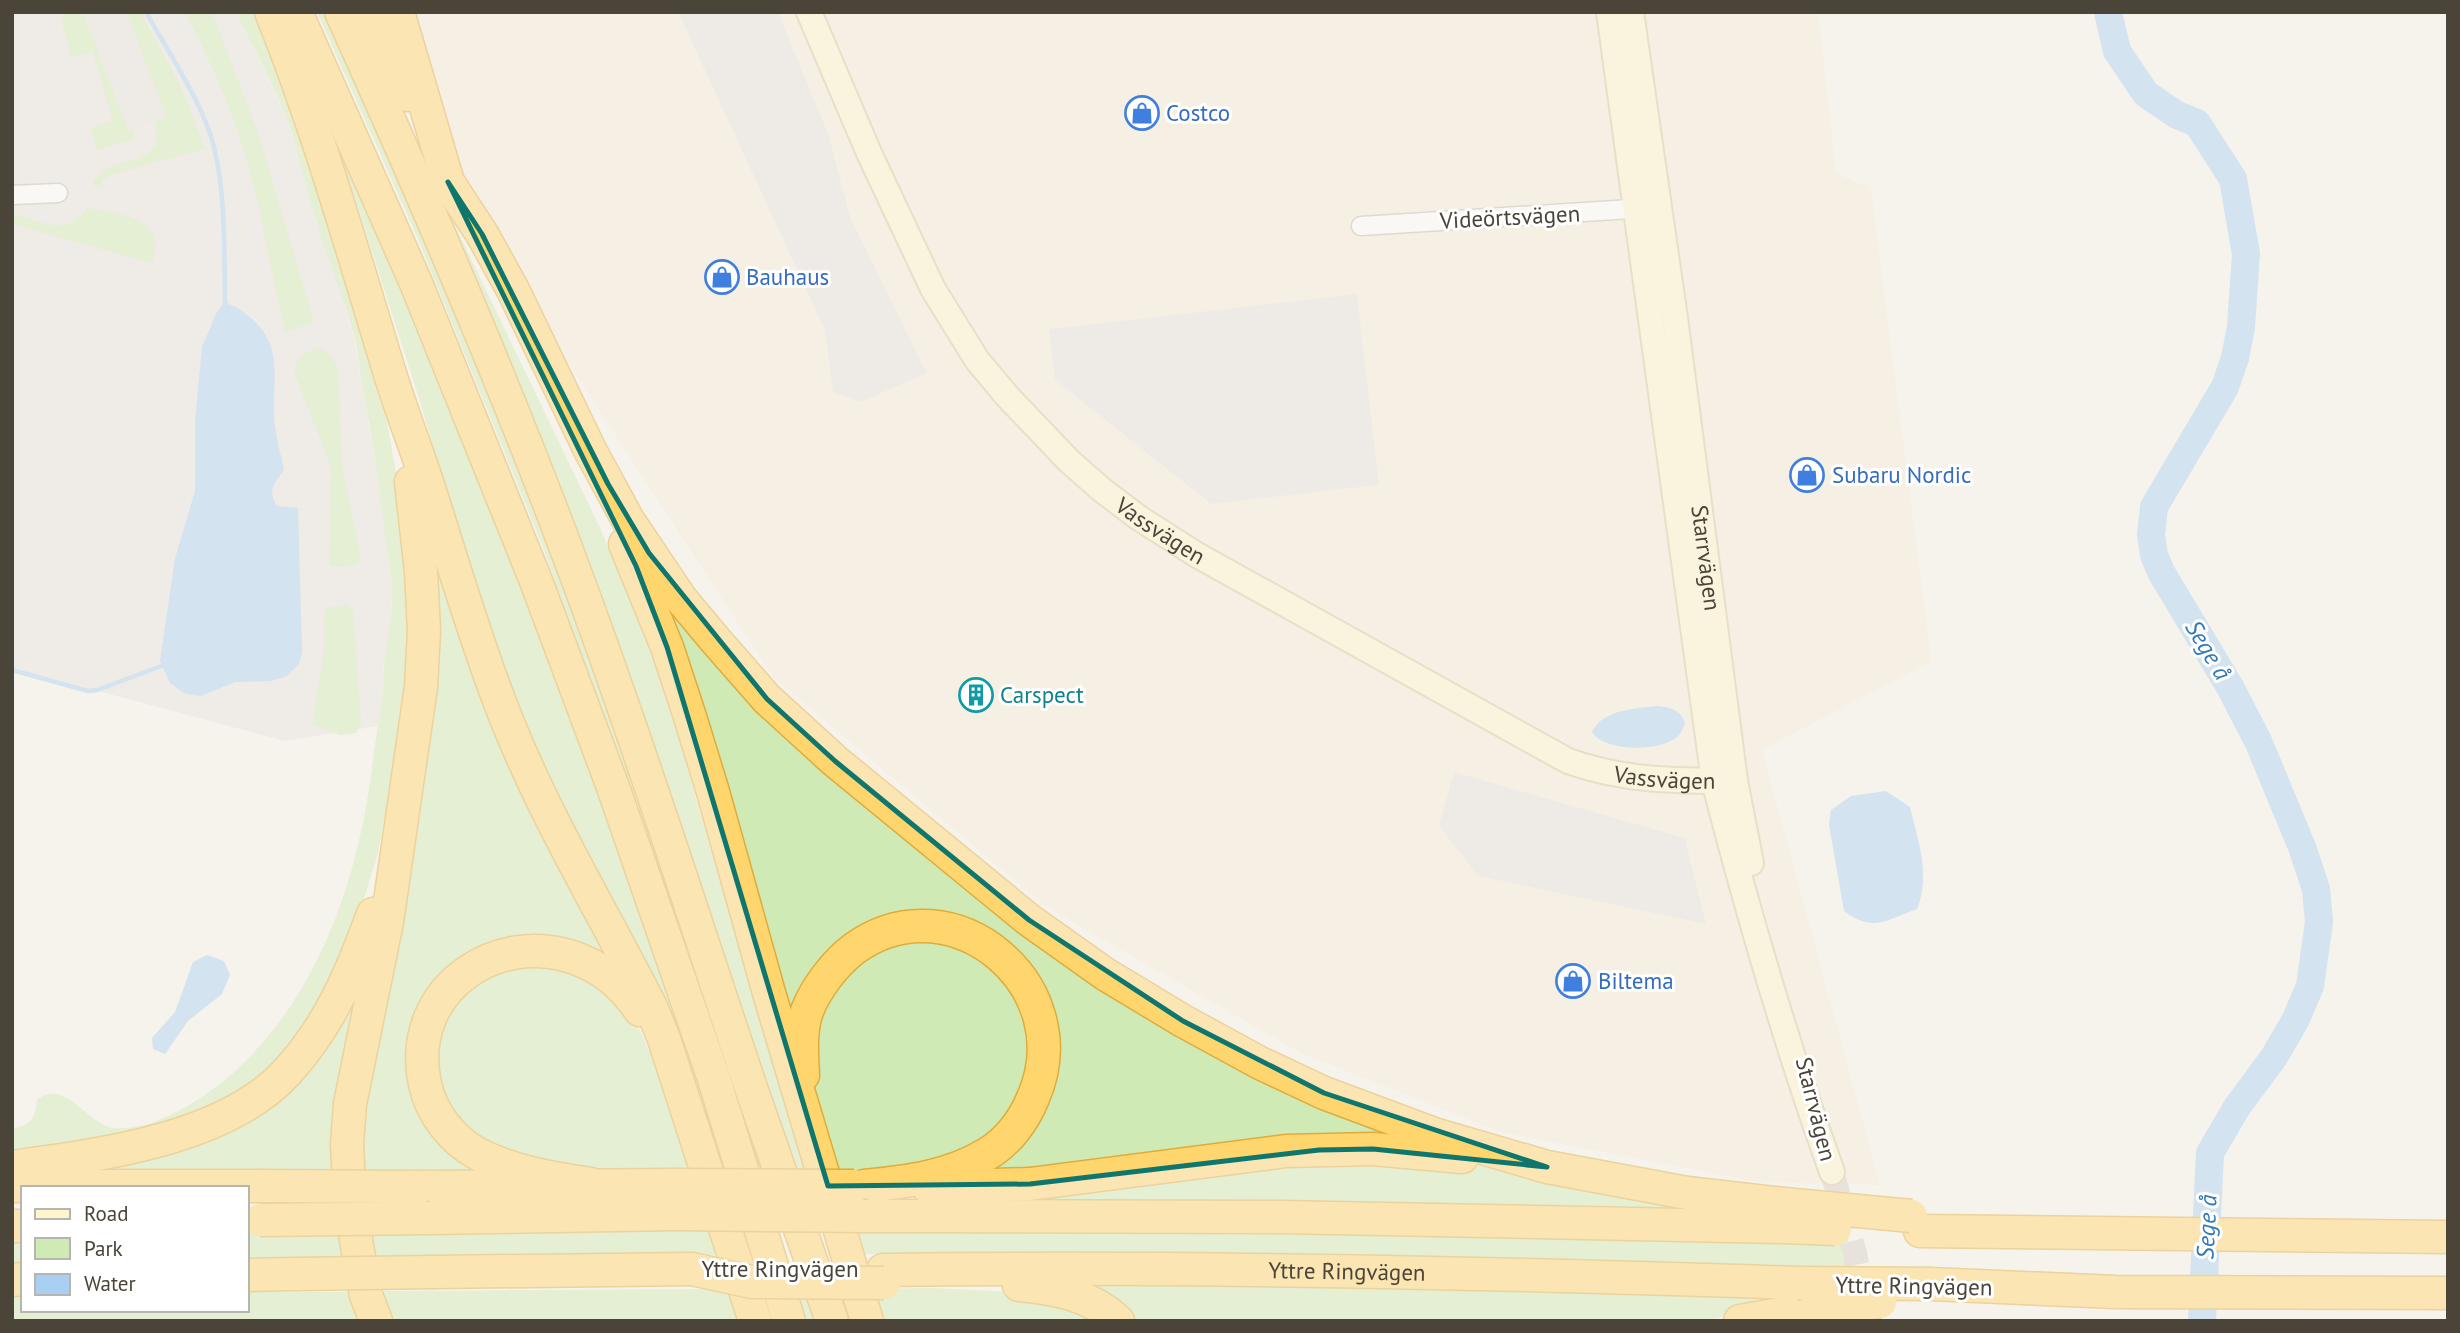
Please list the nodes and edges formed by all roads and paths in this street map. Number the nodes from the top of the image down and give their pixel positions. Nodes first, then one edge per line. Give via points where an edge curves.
1 (271, 12) edge
2 (296, 12) edge
3 (341, 12) edge
4 (367, 12) edge
5 (398, 12) edge
6 (809, 12) edge
7 (1609, 12) edge
8 (1631, 12) edge
9 (449, 182) junction
10 (58, 193) dead end
11 (12, 195) edge
12 (1647, 208) junction
13 (1361, 226) dead end
14 (396, 395) junction
15 (1725, 781) junction
16 (397, 843) junction
17 (684, 1103) junction
18 (12, 1167) edge
19 (1547, 1167) junction
20 (591, 1184) junction
21 (12, 1186) edge
22 (855, 1197) junction
23 (675, 1200) junction
24 (1780, 1215) junction
25 (253, 1220) edge
26 (2448, 1237) edge
27 (248, 1275) edge
28 (884, 1276) junction
29 (2448, 1293) edge
30 (1806, 1296) junction
31 (376, 1321) edge
32 (755, 1321) edge
33 (789, 1321) edge
34 (832, 1321) edge
35 (867, 1321) edge
36 (1118, 1321) edge
37 (1740, 1321) edge

1 - 14 highway via 318,143
2 - 33 highway via 416,283 536,581 709,1063
3 - 34 highway via 462,290 574,570
4 - 9 highway
5 - 9 highway
6 - 15 street, Vassvägen via 921,267 961,336 1014,405 1102,490 1197,555 1567,761 1627,778
7 - 12 street, Starrvägen
8 - 12 street, Starrvägen
9 - 19 highway via 482,233 608,484 649,553 681,599 767,699 835,761 1029,920 1183,1021 1324,1094 1434,1134
9 - 22 highway via 636,566 713,792 769,992
10 - 11 street
12 - 13 street, Videörtsvägen
12 - 15 street, Starrvägen
14 - 16 highway via 417,525 424,631 413,752
14 - 17 highway via 517,747 651,1007
15 - 15 street, Starrvägen via 1734,860 1832,1172 1749,856
16 - 18 highway via 347,982 328,1018 285,1074 251,1101 175,1136 121,1150
16 - 31 highway via 387,922 350,1104 347,1144 357,1246
17 - 20 highway via 639,1009 621,986 591,965 540,951 499,956 473,967 451,985 433,1007 422,1037 422,1070 438,1117 477,1153 546,1177
17 - 32 highway
19 - 22 highway via 1373,1149 1319,1150 1246,1155 1030,1184
19 - 24 highway
20 - 21 highway, bridge
20 - 23 highway
22 - 22 highway via 804,1079 807,1013 837,964 864,942 899,929 933,927 973,939 1016,970 1040,1012 1045,1054 1027,1113 989,1153 963,1167
22 - 23 highway, bridge
22 - 24 highway via 1281,1217
22 - 35 highway
23 - 25 highway, bridge via 430,1218
24 - 26 highway, bridge via 2114,1233
27 - 28 highway, Yttre Ringvägen, bridge via 692,1269
28 - 30 highway, Yttre Ringvägen via 1020,1269 1554,1275
28 - 36 highway via 1058,1290 1083,1298
29 - 30 highway, bridge via 2056,1290 2017,1297 1931,1292
30 - 37 highway

